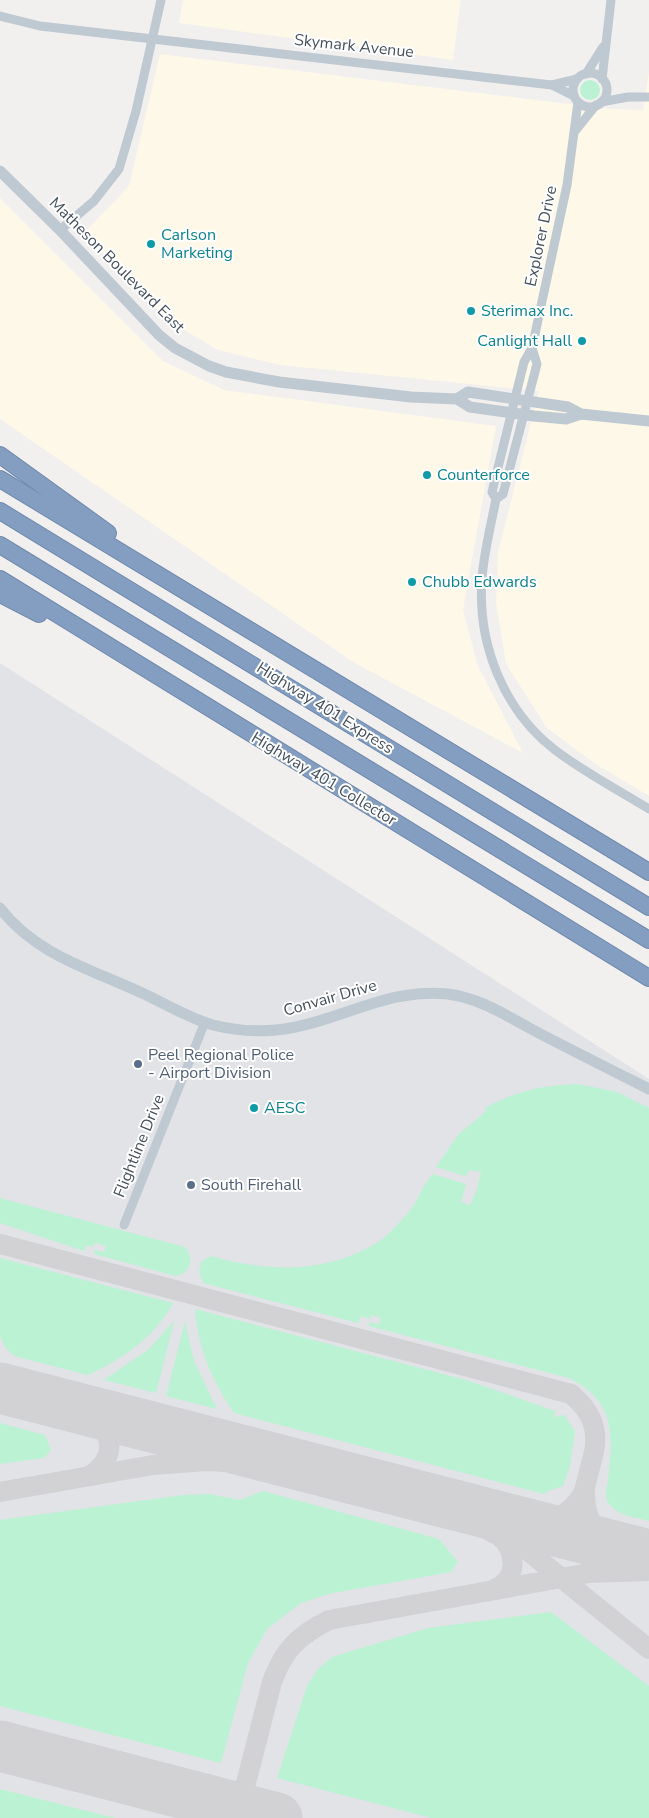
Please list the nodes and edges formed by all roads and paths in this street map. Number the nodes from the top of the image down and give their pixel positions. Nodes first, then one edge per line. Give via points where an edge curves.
1 (162, 0) edge
2 (611, 0) edge
3 (0, 16) edge
4 (152, 39) junction
5 (605, 45) junction
6 (582, 76) junction
7 (604, 83) junction
8 (552, 85) junction
9 (628, 97) junction
10 (649, 97) edge
11 (576, 99) junction
12 (599, 104) junction
13 (576, 130) junction
14 (0, 171) edge
15 (60, 230) junction
16 (532, 348) junction
17 (457, 399) junction
18 (514, 399) junction
19 (527, 402) junction
20 (511, 412) junction
21 (524, 414) junction
22 (581, 414) junction
23 (649, 421) edge
24 (0, 455) edge
25 (0, 479) edge
26 (496, 499) junction
27 (0, 511) edge
28 (0, 545) edge
29 (0, 579) edge
30 (174, 583) junction
31 (0, 594) edge
32 (143, 668) junction
33 (649, 809) edge
34 (649, 872) edge
35 (649, 907) edge
36 (0, 908) edge
37 (649, 940) edge
38 (649, 978) edge
39 (205, 1022) junction
40 (649, 1089) edge
41 (124, 1225) dead end

1 - 4 street
2 - 5 street
3 - 4 street, Skymark Avenue via 36,25
4 - 8 street, Skymark Avenue
4 - 15 street via 119,169 94,200
5 - 6 street
5 - 7 street
6 - 7 street via 594,74
6 - 8 street, Skymark Avenue
6 - 11 street via 574,87
7 - 9 street
7 - 12 street via 606,95
8 - 11 street, Skymark Avenue
9 - 10 street
9 - 12 street
11 - 12 street via 587,106
11 - 13 street, Explorer Drive
12 - 13 street, Explorer Drive
13 - 16 street, Explorer Drive
14 - 15 street, Matheson Boulevard East
15 - 17 street, Matheson Boulevard East via 158,336 209,366 279,382
16 - 18 street, Explorer Drive via 524,362
16 - 19 street, Explorer Drive via 537,364
17 - 18 street, Matheson Boulevard East via 468,392
17 - 20 street, Matheson Boulevard East via 470,407
18 - 19 street, Matheson Boulevard East
18 - 20 street, Explorer Drive
19 - 21 street, Explorer Drive
19 - 22 street, Matheson Boulevard East via 568,407
20 - 21 street, Matheson Boulevard East
20 - 26 street, Explorer Drive via 492,492
21 - 22 street, Matheson Boulevard East via 566,420
21 - 26 street, Explorer Drive via 503,494
22 - 23 street, Matheson Boulevard East
24 - 30 highway
25 - 30 highway
26 - 33 street, Explorer Drive via 482,578 482,610 484,639 506,691 533,729 554,749
27 - 35 highway, Highway 401 Express
28 - 37 highway, Highway 401 Express
29 - 32 highway, Highway 401 Collector
30 - 34 highway
31 - 32 highway
32 - 38 highway, Highway 401 Collector
36 - 39 street, Convair Drive via 29,938 59,957
39 - 40 street, Convair Drive via 255,1031 277,1030 297,1027 393,996 450,994 501,1012
39 - 41 street, Flightline Drive

